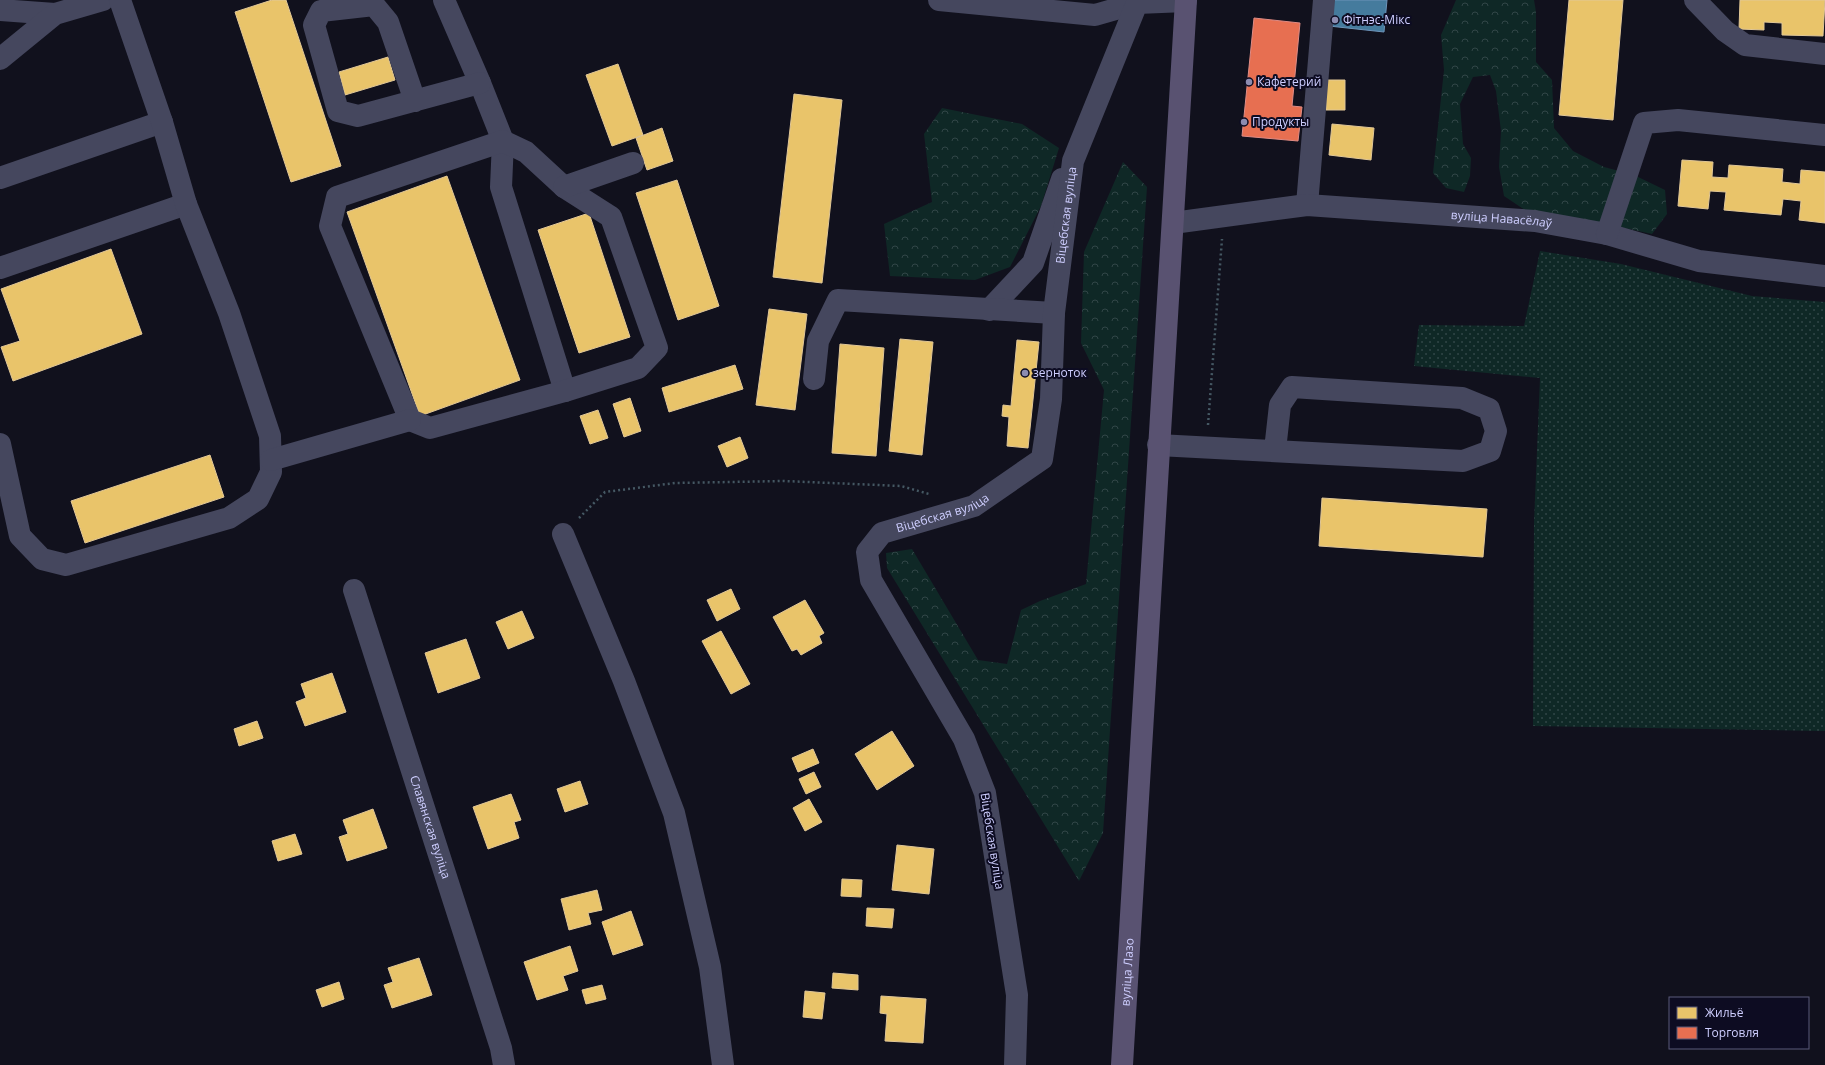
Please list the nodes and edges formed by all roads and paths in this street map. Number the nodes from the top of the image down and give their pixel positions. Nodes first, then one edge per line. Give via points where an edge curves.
1 (104, 0) edge
2 (120, 0) edge
3 (444, 0) edge
4 (939, 0) edge
5 (1324, 0) edge
6 (1695, 0) edge
7 (1137, 1) edge
8 (1186, 1) edge
9 (0, 10) edge
10 (55, 14) junction
11 (1825, 54) edge
12 (0, 59) edge
13 (480, 83) junction
14 (415, 101) junction
15 (162, 122) junction
16 (1825, 135) edge
17 (503, 141) junction
18 (1073, 161) junction
19 (633, 163) dead end
20 (0, 178) edge
21 (564, 187) junction
22 (186, 204) junction
23 (1307, 205) junction
24 (1224, 216) junction
25 (1173, 223) junction
26 (1608, 234) junction
27 (0, 268) edge
28 (1825, 276) edge
29 (989, 310) junction
30 (1054, 313) junction
31 (814, 379) dead end
32 (565, 391) junction
33 (410, 420) junction
34 (0, 444) edge
35 (1158, 446) junction
36 (1206, 448) junction
37 (1275, 450) junction
38 (271, 460) junction
39 (930, 494) dead end
40 (563, 534) joint
41 (354, 590) dead end
42 (504, 1065) edge
43 (723, 1065) edge
44 (1015, 1065) edge
45 (1122, 1065) edge

1 - 10 street
2 - 15 street
3 - 13 street
4 - 7 street via 1095,16
5 - 23 street
6 - 11 street via 1725,31 1745,45
7 - 8 street
7 - 18 street, Віцебская вуліца
8 - 25 main road, вуліца Лазо
9 - 10 street
10 - 12 street
13 - 14 street
13 - 17 street
14 - 14 street via 358,116 338,111 314,25 322,11 374,6 388,22
15 - 20 street
15 - 22 street
16 - 26 street via 1678,120 1644,123
17 - 21 street via 526,152
17 - 32 street via 501,187
17 - 33 street via 337,197 330,226
18 - 29 street via 1059,185 1033,263
18 - 30 street, Віцебская вуліца
19 - 21 street
21 - 32 street via 611,217 657,348 638,368
22 - 27 street
22 - 38 street via 229,314 270,436
23 - 24 street, вуліца Навасёлаў
23 - 26 street, вуліца Навасёлаў via 1535,221
24 - 25 street, вуліца Навасёлаў
24 - 36 path
25 - 35 main road, вуліца Лазо
26 - 28 street, вуліца Навасёлаў via 1699,261
29 - 30 street
29 - 31 street via 838,300 818,341
30 - 44 street, Віцебская вуліца via 1051,399 1042,459 974,506 882,533 867,552 871,580 964,739 985,793 1017,995
32 - 33 street via 430,428
33 - 38 street
34 - 38 street via 20,536 42,559 66,566 229,518 258,499 271,472
35 - 36 street
35 - 45 main road, вуліца Лазо
36 - 37 street
37 - 37 street via 1463,460 1490,451 1496,431 1489,409 1462,398 1292,387 1280,405
39 - 40 path via 901,486 792,481 674,483 605,492
40 - 43 street via 624,681 674,813 710,967
41 - 42 street, Славянская вуліца via 501,1048

